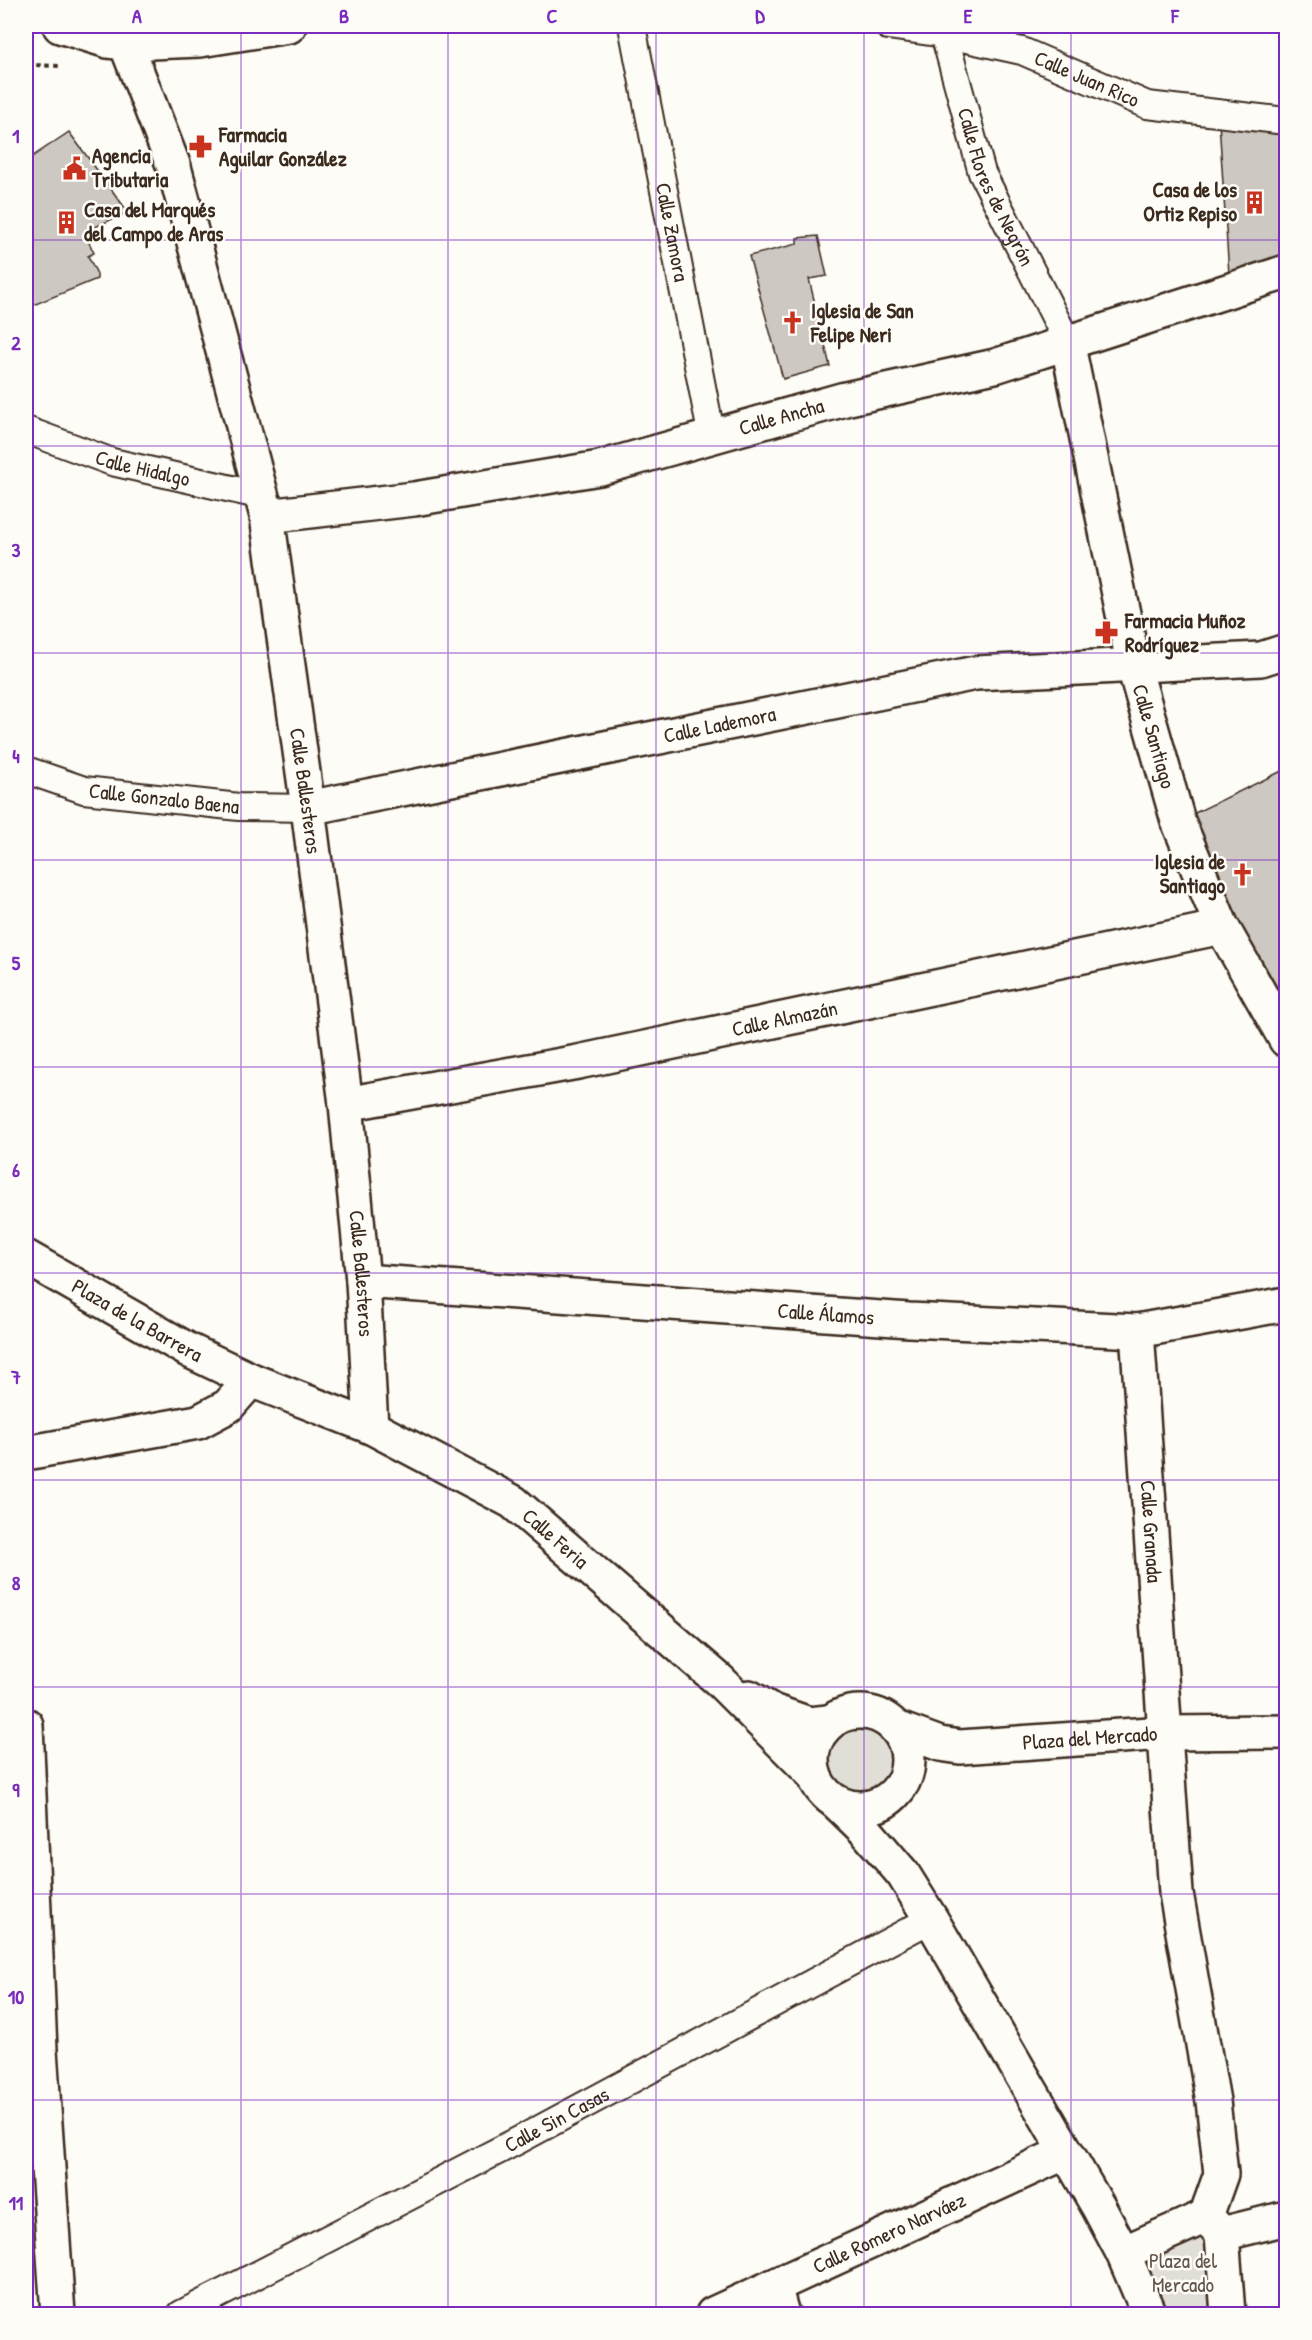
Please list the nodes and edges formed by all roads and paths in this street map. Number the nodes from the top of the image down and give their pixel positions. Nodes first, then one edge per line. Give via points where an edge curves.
1 (60, 26) edge
2 (289, 26) edge
3 (632, 26) edge
4 (888, 26) edge
5 (944, 30) edge
6 (123, 34) edge
7 (1287, 121) edge
8 (1287, 272) edge
9 (1067, 341) junction
10 (26, 430) edge
11 (712, 438) junction
12 (265, 506) junction
13 (1287, 651) edge
14 (1134, 667) junction
15 (26, 770) edge
16 (308, 808) junction
17 (1222, 927) junction
18 (1287, 1040) edge
19 (346, 1104) junction
20 (26, 1257) edge
21 (363, 1281) junction
22 (1287, 1304) edge
23 (1137, 1331) junction
24 (251, 1380) junction
25 (370, 1427) junction
26 (26, 1453) edge
27 (719, 1680) junction
28 (828, 1722) junction
29 (26, 1725) edge
30 (899, 1729) junction
31 (1287, 1732) edge
32 (1165, 1733) junction
33 (960, 1747) junction
34 (814, 1774) junction
35 (900, 1784) junction
36 (836, 1802) junction
37 (903, 1874) junction
38 (931, 1919) junction
39 (33, 2052) edge
40 (1066, 2152) junction
41 (1287, 2218) edge
42 (1214, 2225) junction
43 (1123, 2253) junction
44 (778, 2300) edge
45 (58, 2314) edge
46 (181, 2314) edge
47 (712, 2314) edge
48 (1149, 2314) edge
49 (1228, 2314) edge

1 - 6 street via 108,41
2 - 6 street via 200,40
3 - 11 street, Calle Zamora
4 - 5 street, Calle Juan Rico
5 - 7 street, Calle Juan Rico via 1022,51 1147,105
5 - 9 street, Calle Flores de Negrón via 982,173
6 - 12 street, Calle Ballesteros via 174,167
8 - 9 street, Calle Ancha
9 - 11 street, Calle Ancha via 995,366 845,399
9 - 14 street, Calle Santiago
10 - 12 street, Calle Hidalgo via 112,462
11 - 12 street, Calle Ancha via 600,468 414,499
12 - 16 street, Calle Ballesteros
13 - 14 street, Calle Lademora via 1261,659
14 - 16 street, Calle Lademora via 976,673
14 - 17 street, Calle Santiago via 1178,821
15 - 16 street, Calle Gonzalo Baena via 84,790 239,807
16 - 19 street, Calle Ballesteros
17 - 18 street, Calle Santiago
17 - 19 street, Calle Almazán via 578,1062
19 - 21 street, Calle Ballesteros
20 - 24 street, Plaza de la Barrera via 190,1351
21 - 23 street, Calle Álamos via 909,1320
21 - 25 street, Calle Ballesteros
22 - 23 street, Calle Álamos
23 - 32 street, Calle Granada
24 - 25 street, Plaza de la Barrera
24 - 26 street via 228,1406 198,1422
25 - 27 street, Calle Feria via 513,1502
27 - 28 street, Calle Feria via 772,1711 809,1724
27 - 34 street, Calle Feria
28 - 30 street via 857,1711 887,1719
28 - 34 street via 813,1746
29 - 39 street
30 - 33 street, Plaza del Mercado
30 - 35 street via 907,1747
31 - 32 street
32 - 33 street, Plaza del Mercado
32 - 42 street, Plaza del Mercado via 1176,1893 1213,2101 1221,2174
33 - 35 street, Plaza del Mercado via 927,1757
34 - 36 street
35 - 36 street via 879,1805 850,1807
35 - 37 street via 887,1821
36 - 37 street
37 - 38 street
38 - 40 street
38 - 46 street, Calle Sin Casas via 521,2139
39 - 45 street
40 - 43 street
40 - 44 street, Calle Romero Narváez
41 - 42 street
42 - 43 street
42 - 49 street, Plaza del Mercado
43 - 48 street
44 - 47 street, Calle Romero Narváez

